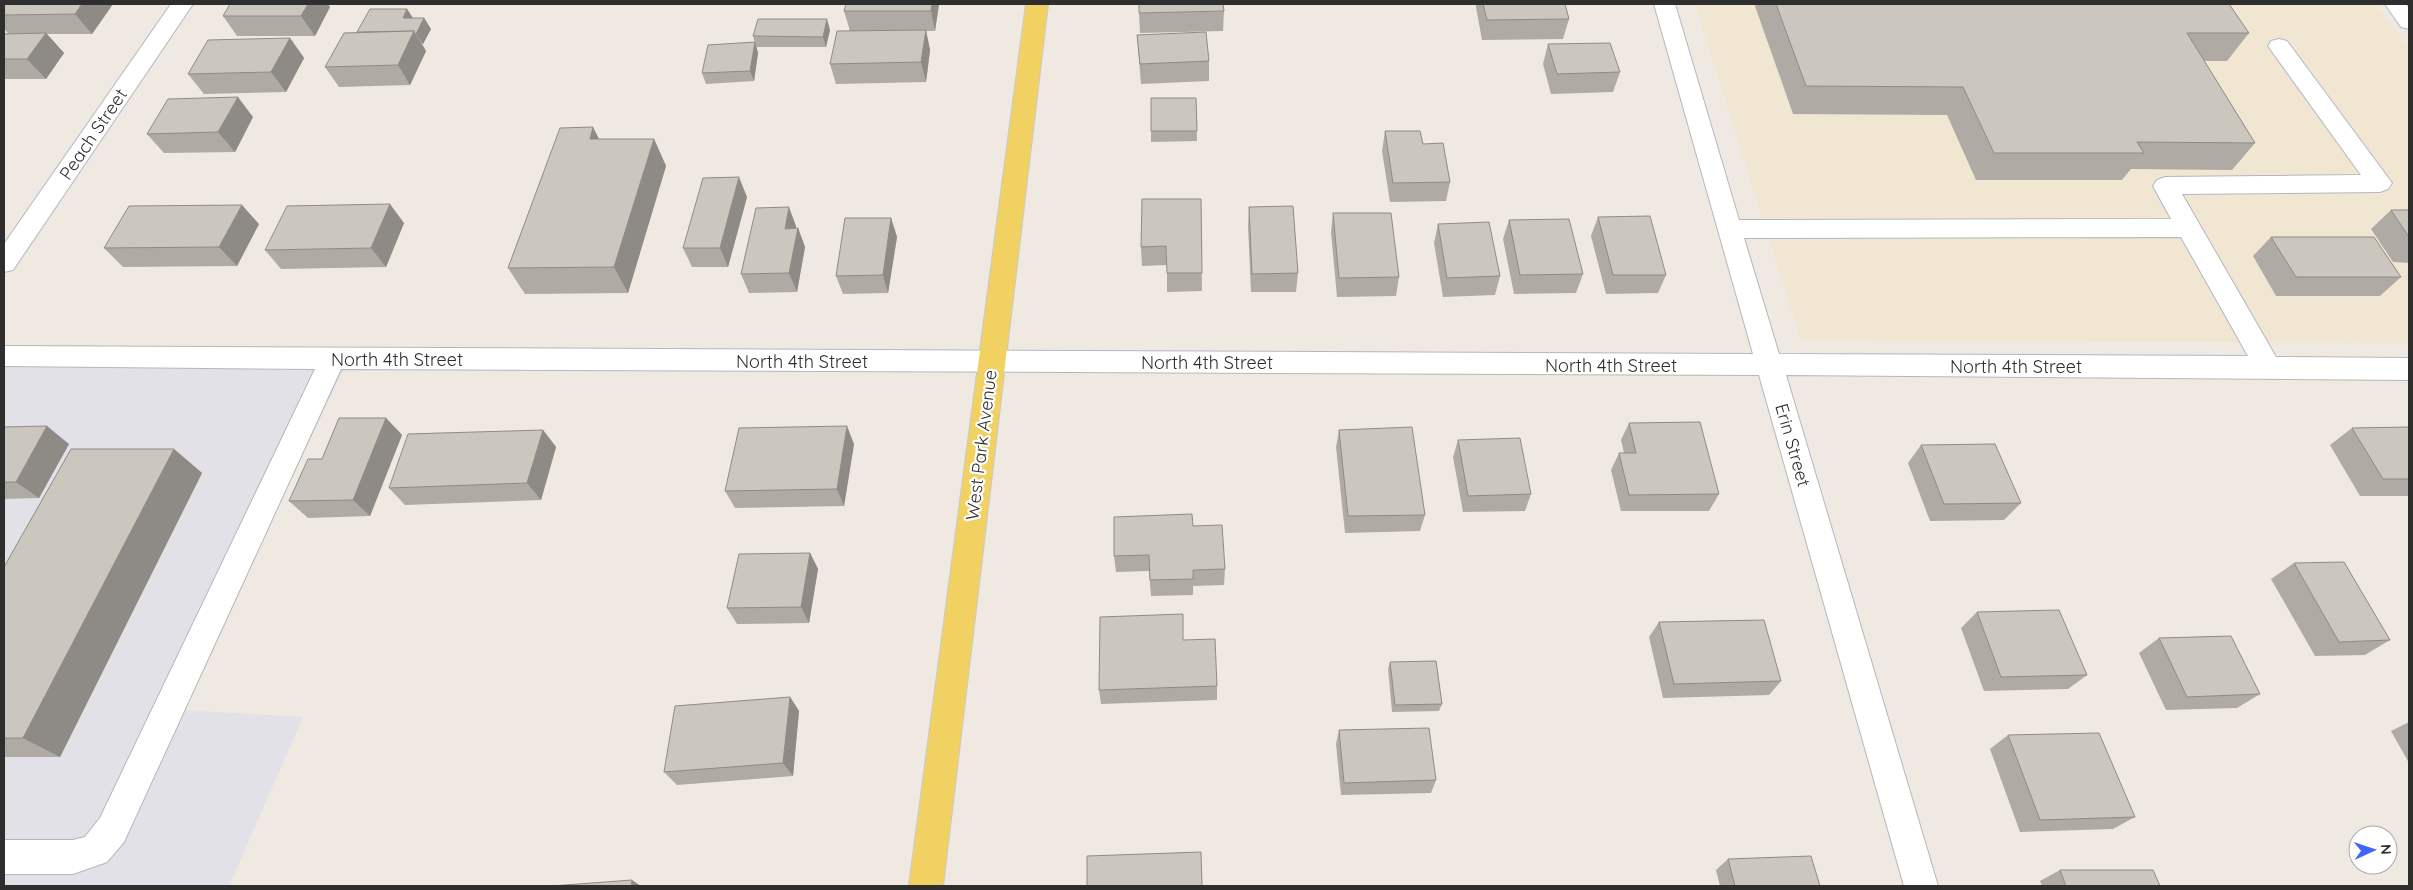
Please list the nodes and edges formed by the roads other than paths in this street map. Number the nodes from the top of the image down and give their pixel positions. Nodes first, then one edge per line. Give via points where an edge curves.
1 (182, 4) edge
2 (1037, 4) edge
3 (1664, 4) edge
4 (2395, 4) edge
5 (2409, 22) edge
6 (2279, 46) dead end
7 (2188, 228) junction
8 (1730, 229) junction
9 (4, 263) edge
10 (4, 356) edge
11 (333, 359) junction
12 (992, 361) junction
13 (1770, 366) junction
14 (2268, 367) junction
15 (2409, 369) edge
16 (4, 857) edge
17 (926, 886) edge
18 (1920, 886) edge

1 - 9 street, Peach Street
2 - 12 main road, West Park Avenue
3 - 8 street, Erin Street
4 - 5 street
6 - 7 street via 2380,183 2165,186
7 - 8 street
7 - 14 street
8 - 13 street, Erin Street
10 - 11 street, North 4th Street
11 - 12 street, North 4th Street
11 - 16 street via 112,830 95,850 73,857
12 - 13 street, North 4th Street
12 - 17 main road, West Park Avenue
13 - 14 street, North 4th Street
13 - 18 street, Erin Street
14 - 15 street, North 4th Street

